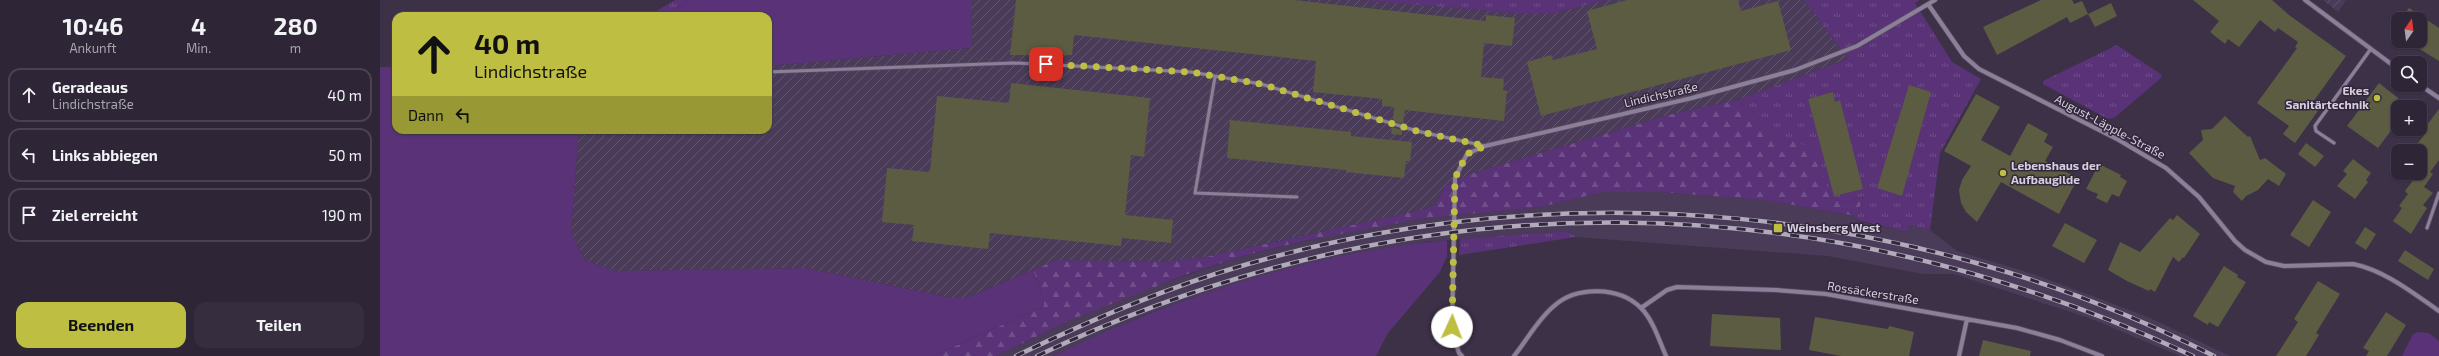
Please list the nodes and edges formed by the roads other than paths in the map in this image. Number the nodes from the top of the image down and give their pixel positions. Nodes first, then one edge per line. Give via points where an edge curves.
1 (1935, 0) edge
2 (2305, 0) edge
3 (1928, 4) junction
4 (2370, 50) junction
5 (2391, 64) edge
6 (772, 72) edge
7 (1215, 77) junction
8 (2427, 90) edge
9 (2439, 98) edge
10 (2334, 143) dead end
11 (1485, 146) junction
12 (2439, 193) edge
13 (1297, 197) dead end
14 (2427, 228) dead end
15 (1641, 308) junction
16 (2439, 311) edge
17 (1967, 319) junction
18 (1462, 356) edge
19 (1514, 356) edge
20 (1666, 356) edge
21 (1959, 356) edge
22 (2102, 356) edge

1 - 3 street, Lindichstraße
2 - 4 street
3 - 11 street, Lindichstraße via 1857,46 1795,70 1692,98
3 - 16 street, August-Läpple-Straße via 1964,56 1979,69 2117,139 2159,164 2199,197 2235,241 2251,253 2276,266 2364,266 2399,284
4 - 5 street
4 - 10 lane via 2315,126 2316,131
6 - 7 lane via 1014,63 1183,71
7 - 11 lane via 1261,84 1417,131
7 - 13 lane via 1195,192
8 - 9 street
11 - 18 street, Lindichstraße via 1467,154 1455,178 1452,332
12 - 14 lane
15 - 17 street, Rossäckerstraße via 1666,290 1678,288 1761,290 1826,294
15 - 19 street via 1628,298 1610,292 1575,294 1554,305
15 - 20 street via 1654,328
17 - 21 street
17 - 22 street, Rossäckerstraße via 2017,328 2060,340

